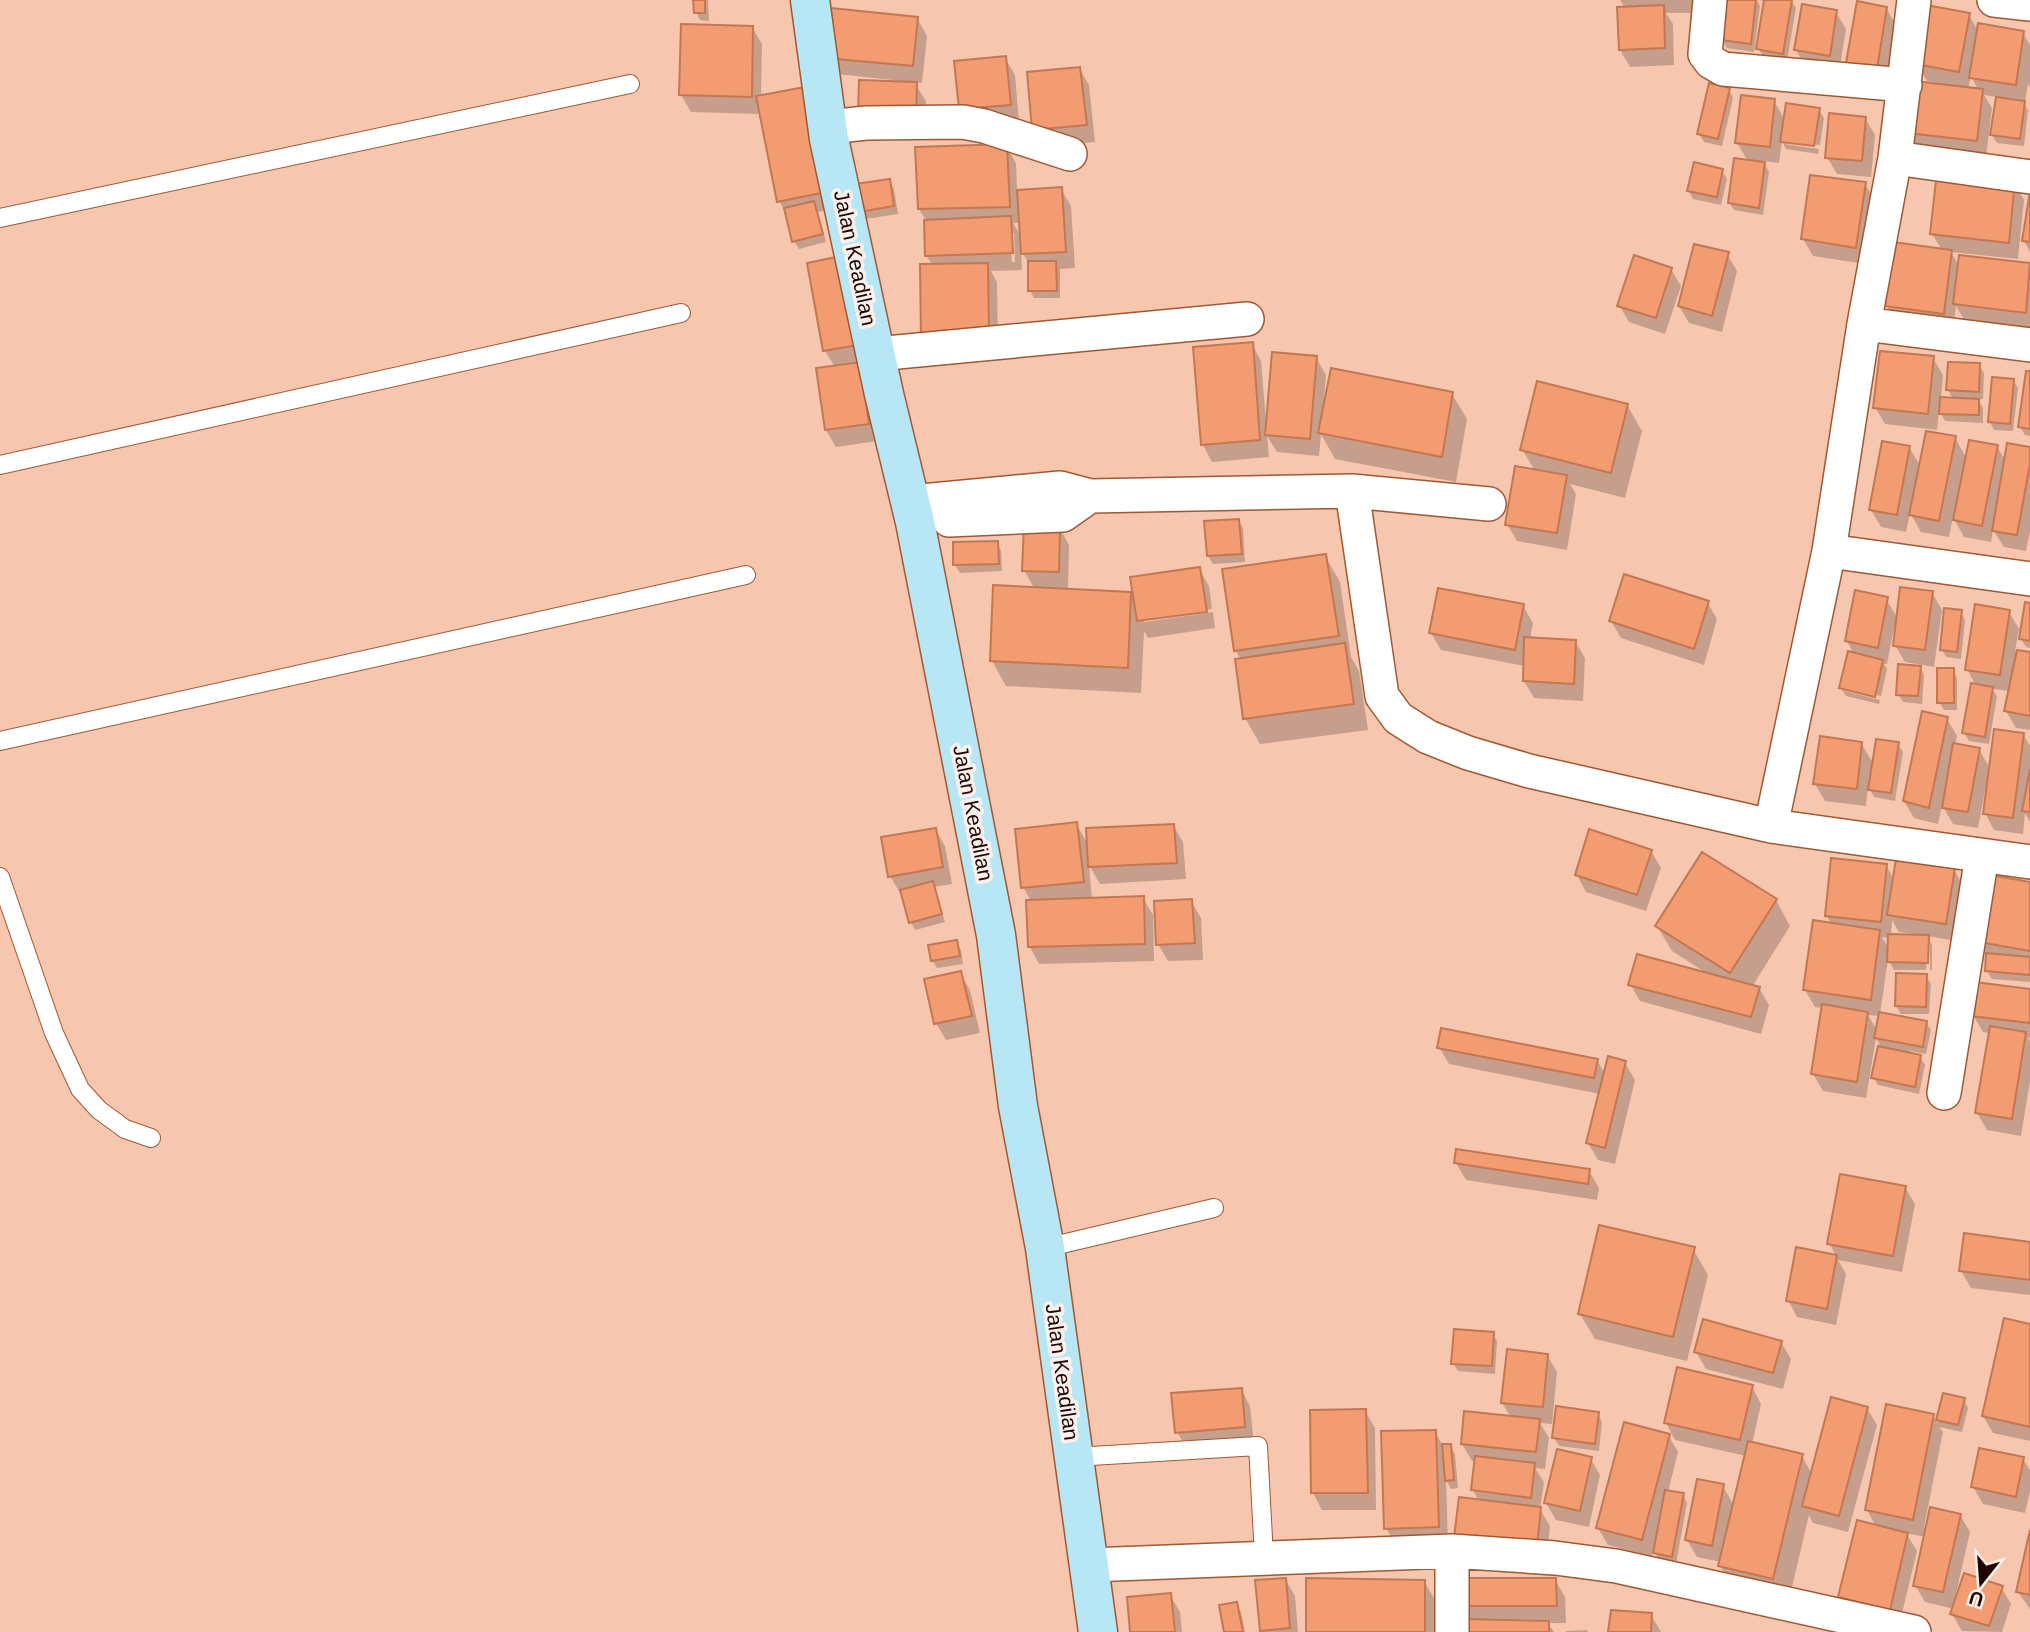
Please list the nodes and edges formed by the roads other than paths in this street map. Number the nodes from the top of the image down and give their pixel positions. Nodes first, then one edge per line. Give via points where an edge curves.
1 (810, 0) edge
2 (1710, 0) edge
3 (1914, 0) edge
4 (1994, 0) edge
5 (2030, 4) edge
6 (630, 84) dead end
7 (1905, 85) junction
8 (828, 127) junction
9 (1070, 154) dead end
10 (1895, 158) junction
11 (2030, 177) edge
12 (0, 218) edge
13 (681, 313) dead end
14 (1247, 319) dead end
15 (1864, 324) junction
16 (2030, 345) edge
17 (876, 354) junction
18 (0, 465) edge
19 (1352, 491) junction
20 (1489, 505) dead end
21 (913, 512) junction
22 (1829, 551) junction
23 (746, 575) dead end
24 (2030, 579) edge
25 (0, 741) edge
26 (1771, 826) junction
27 (1982, 856) junction
28 (2030, 862) edge
29 (0, 877) edge
30 (1944, 1093) dead end
31 (151, 1138) dead end
32 (1214, 1208) dead end
33 (1045, 1248) junction
34 (1074, 1457) junction
35 (1452, 1551) junction
36 (1264, 1557) junction
37 (1089, 1565) junction
38 (1866, 1628) edge
39 (1098, 1632) edge
40 (1452, 1632) edge
41 (1914, 1632) edge

1 - 8 main road, Jalan Keadilan
2 - 7 street via 1705,54 1717,67
3 - 7 street
4 - 5 street
6 - 12 lane
7 - 10 street
8 - 9 street via 963,122
8 - 17 main road, Jalan Keadilan
10 - 11 street
10 - 15 street
13 - 18 lane
14 - 17 street
15 - 16 street
15 - 22 street
17 - 21 main road, Jalan Keadilan
19 - 20 street
19 - 21 street via 1090,496 1060,488
19 - 26 street via 1382,696 1398,718 1428,737 1468,753 1601,789
21 - 33 main road, Jalan Keadilan via 996,935 1018,1106
22 - 24 street
22 - 26 street
23 - 25 lane
26 - 27 street
27 - 28 street
27 - 30 street
29 - 31 lane via 54,1033 80,1089 125,1129
32 - 33 lane
33 - 34 main road, Jalan Keadilan
34 - 36 lane via 1258,1446
34 - 37 main road, Jalan Keadilan
35 - 36 street
35 - 38 street via 1616,1566
35 - 40 street
36 - 37 street
37 - 39 main road, Jalan Keadilan
38 - 41 street

